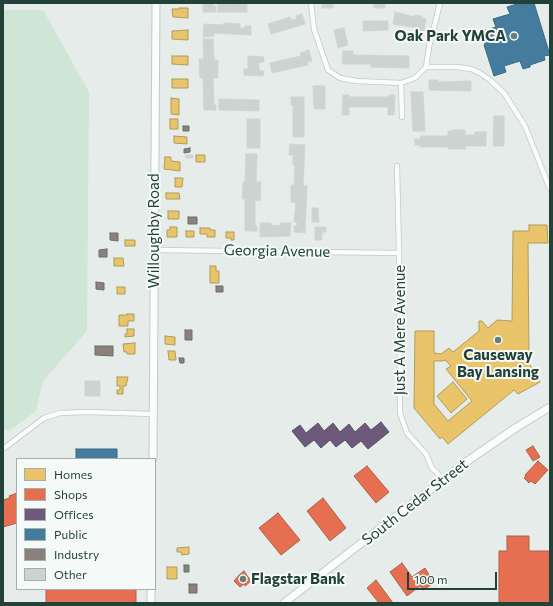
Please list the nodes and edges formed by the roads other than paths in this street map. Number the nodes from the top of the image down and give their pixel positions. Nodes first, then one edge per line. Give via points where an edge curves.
1 (156, 3) edge
2 (310, 3) edge
3 (440, 3) edge
4 (426, 67) junction
5 (401, 83) junction
6 (402, 117) dead end
7 (397, 166) dead end
8 (550, 189) edge
9 (154, 250) junction
10 (399, 253) junction
11 (550, 407) edge
12 (153, 414) junction
13 (3, 449) edge
14 (152, 458) edge
15 (443, 480) junction
16 (151, 590) edge
17 (151, 603) edge
18 (284, 603) edge

1 - 9 street, Willoughby Road
2 - 5 street via 314,29 328,70 340,78 356,81
3 - 4 street
4 - 5 street via 416,78
4 - 8 street via 471,69 490,80 504,93 525,126
5 - 6 street
7 - 10 street, Just A Mere Avenue
9 - 10 street, Georgia Avenue
9 - 12 street, Willoughby Road
10 - 15 street, Just A Mere Avenue via 400,413 407,433 426,454 432,468
11 - 15 street, South Cedar Street via 483,449
12 - 13 street via 60,413 44,418
12 - 14 street, Willoughby Road
15 - 18 street, South Cedar Street
16 - 17 street

